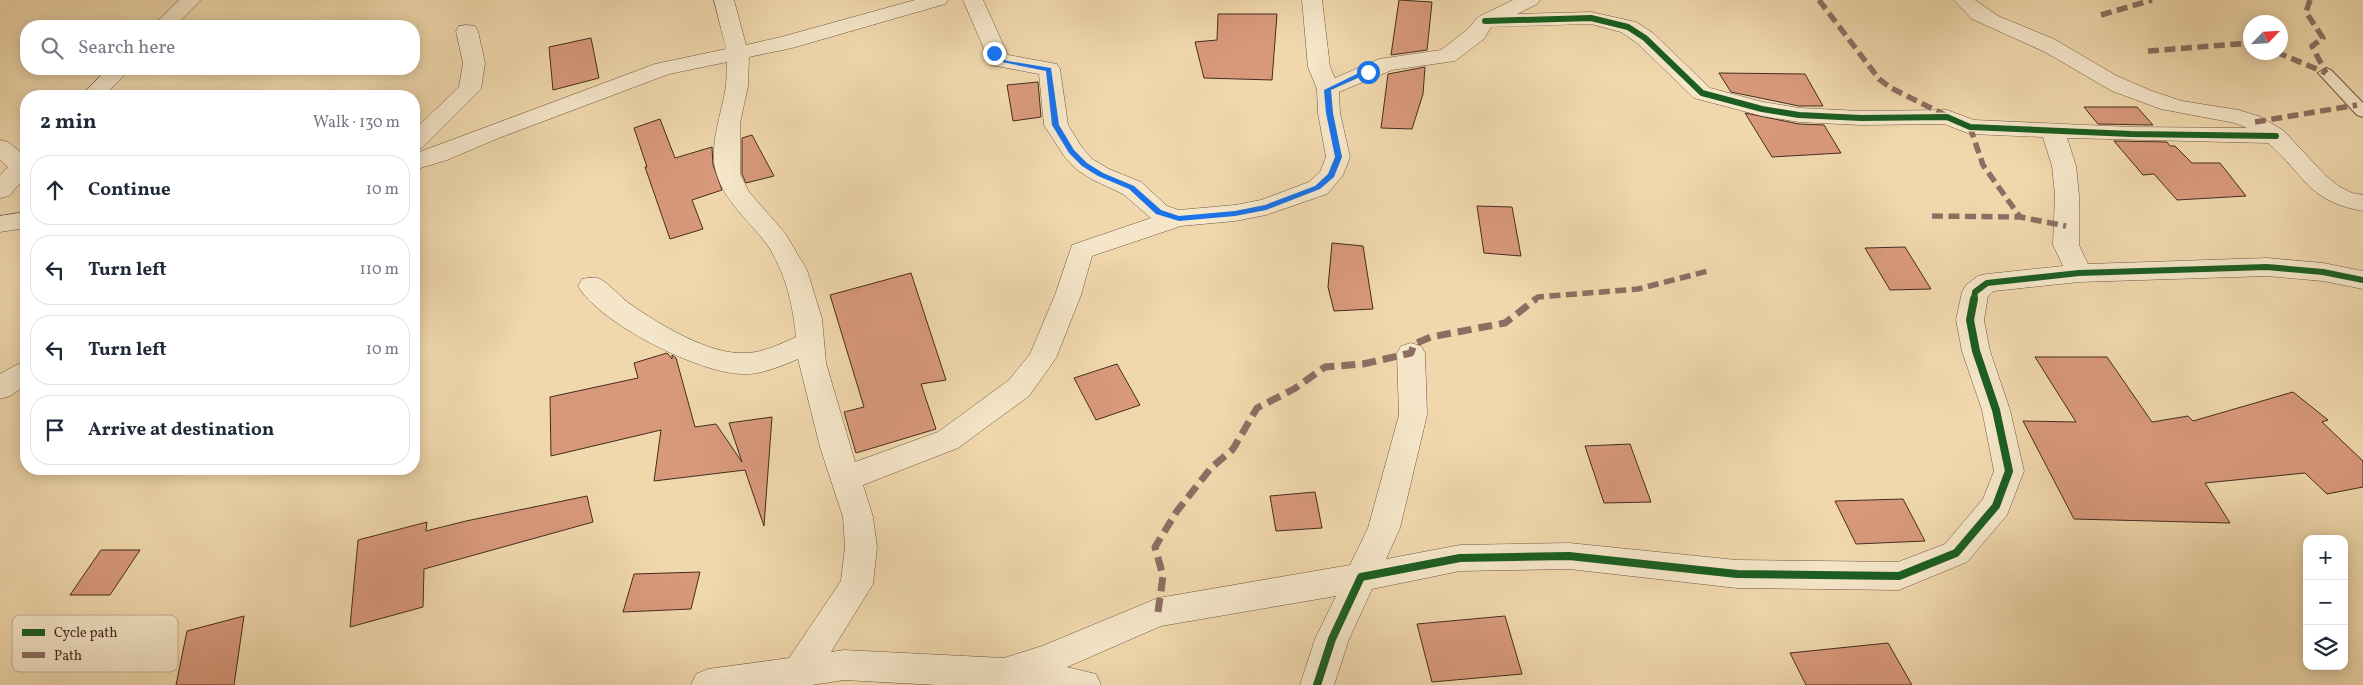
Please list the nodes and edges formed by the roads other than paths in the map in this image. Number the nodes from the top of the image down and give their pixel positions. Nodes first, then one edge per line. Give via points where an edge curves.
1 (191, 0) edge
2 (724, 0) edge
3 (938, 0) edge
4 (973, 0) edge
5 (1312, 0) edge
6 (1530, 0) edge
7 (1964, 0) edge
8 (169, 20) edge
9 (1485, 21) junction
10 (468, 31) dead end
11 (738, 54) junction
12 (2326, 73) dead end
13 (113, 75) edge
14 (98, 90) edge
15 (1328, 90) junction
16 (2363, 112) edge
17 (2052, 130) junction
18 (2276, 136) junction
19 (420, 137) edge
20 (0, 147) edge
21 (420, 160) edge
22 (20, 161) edge
23 (20, 168) edge
24 (0, 190) edge
25 (2363, 203) edge
26 (1179, 218) junction
27 (20, 221) edge
28 (0, 224) edge
29 (2079, 272) junction
30 (2363, 280) edge
31 (591, 286) dead end
32 (809, 343) junction
33 (1411, 353) dead end
34 (20, 376) edge
35 (0, 388) edge
36 (845, 479) junction
37 (1361, 576) junction
38 (798, 673) junction
39 (1004, 673) junction
40 (844, 675) edge
41 (708, 685) edge
42 (1084, 685) edge
43 (1317, 685) edge

1 - 8 street
2 - 11 street
3 - 11 street
4 - 26 street via 999,60 1049,69 1056,125 1084,164 1132,188 1158,212
5 - 15 street via 1319,67
6 - 9 street
7 - 18 street via 1978,12 2047,45 2099,76 2194,110 2234,115 2255,122
9 - 15 street via 1476,34 1447,56 1387,64
9 - 17 street via 1591,18 1628,27 1645,38 1702,93 1762,109 1799,115 1862,118 1947,117 1970,127
10 - 19 street via 474,63 470,89
11 - 21 street via 663,68 633,78
11 - 32 street via 736,86 728,123 728,174 739,196 776,239 794,270 808,319
12 - 16 lane
13 - 14 street
15 - 26 street via 1338,157 1331,175 1318,188 1266,208
17 - 18 street
17 - 29 street via 2064,166 2066,245
18 - 25 street via 2327,189 2342,199
20 - 22 street
23 - 24 street
26 - 36 street via 1081,251 1065,304 1042,358 1019,388 1000,404 948,440
27 - 28 street
29 - 30 street via 2267,267 2323,272
29 - 37 street via 1987,283 1975,292 1970,320 1976,351 1996,410 2009,471 1996,506 1956,553 1899,576 1736,574 1569,556 1460,558
31 - 32 street via 636,322 721,362 744,364
32 - 36 street
33 - 37 street via 1413,415 1407,442 1384,528
34 - 35 street
36 - 38 street via 858,516 861,547 857,584
37 - 39 street via 1158,612 1050,659
37 - 43 street via 1332,639
38 - 40 street
38 - 41 street
39 - 40 street
39 - 42 street

